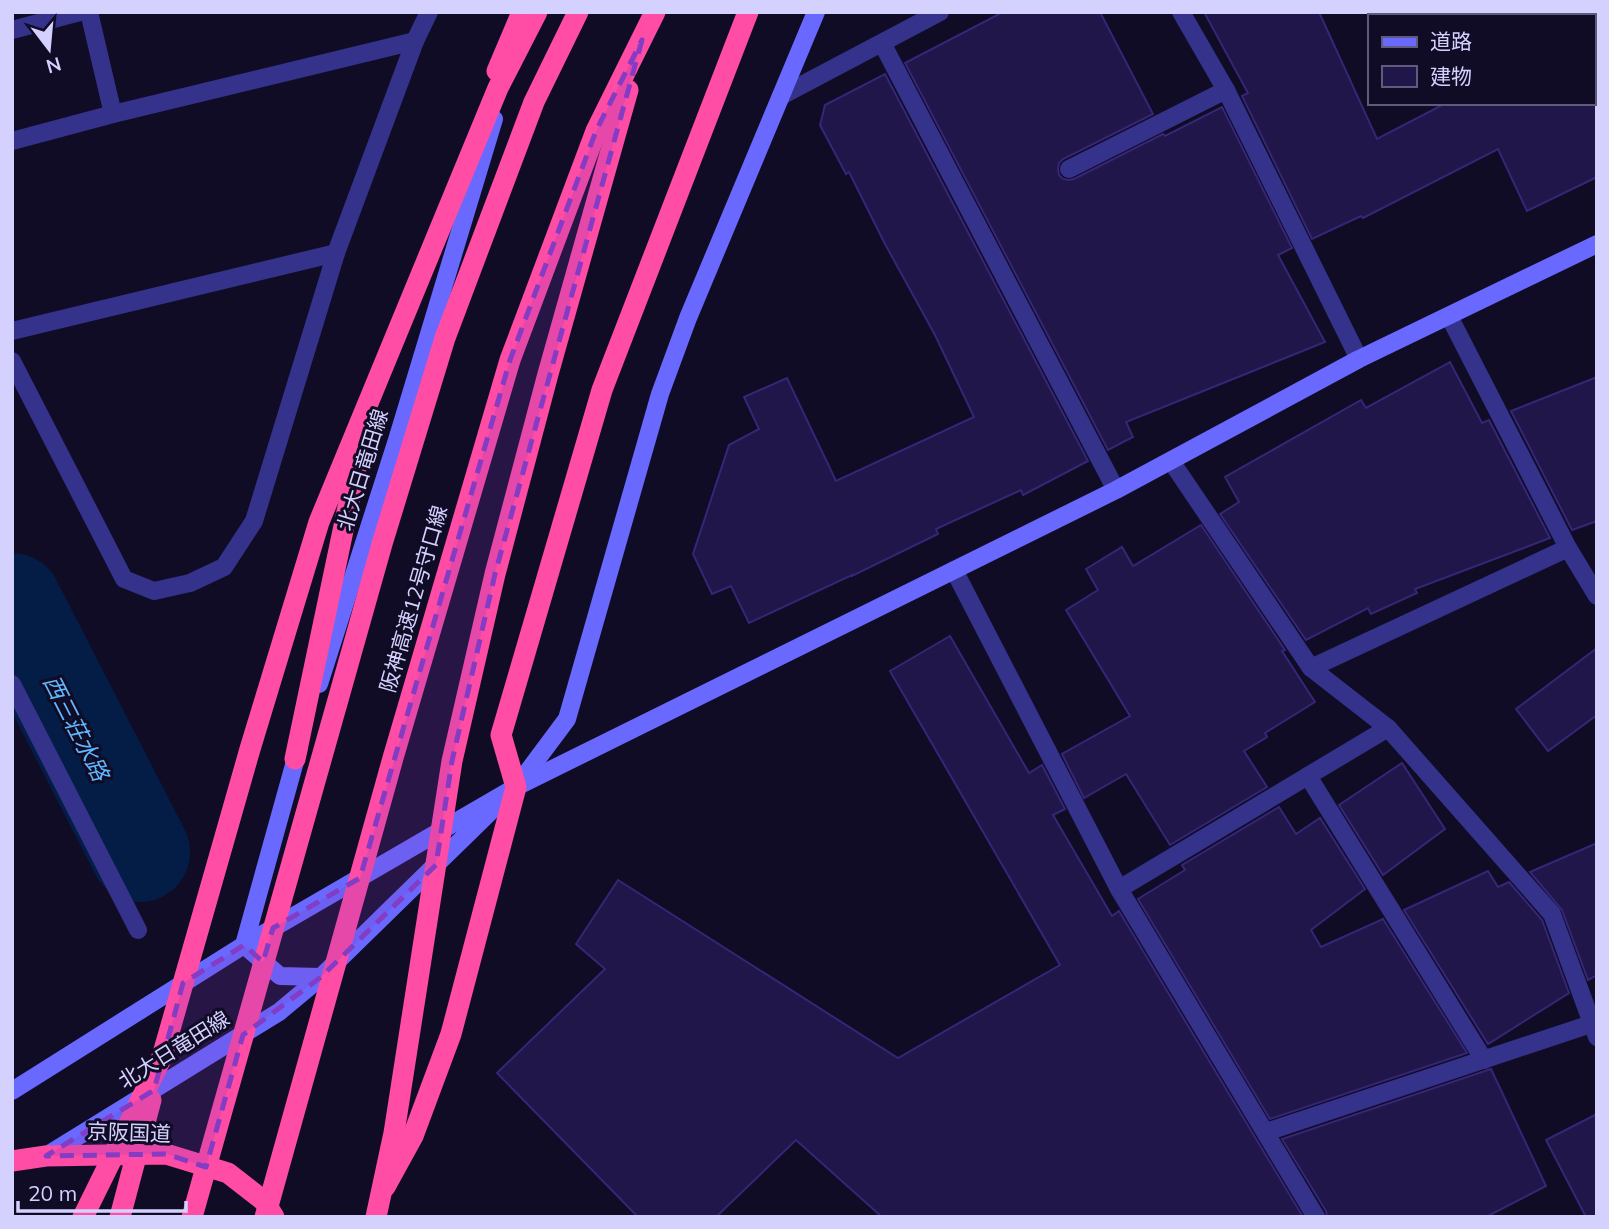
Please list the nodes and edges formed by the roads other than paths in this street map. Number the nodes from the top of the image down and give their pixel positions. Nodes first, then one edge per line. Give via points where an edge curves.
1 (80, 12) edge
2 (89, 12) edge
3 (429, 12) edge
4 (522, 12) edge
5 (537, 12) edge
6 (578, 12) edge
7 (655, 12) edge
8 (748, 12) edge
9 (816, 12) edge
10 (940, 12) edge
11 (1181, 12) edge
12 (12, 30) edge
13 (642, 40) junction
14 (415, 41) junction
15 (882, 43) junction
16 (1226, 90) junction
17 (781, 96) junction
18 (113, 114) junction
19 (12, 141) edge
20 (1069, 169) dead end
21 (1597, 244) edge
22 (336, 253) junction
23 (1449, 316) junction
24 (12, 331) edge
25 (1359, 359) junction
26 (12, 361) edge
27 (1171, 461) junction
28 (1116, 490) junction
29 (1568, 548) junction
30 (954, 570) junction
31 (1597, 596) edge
32 (1311, 668) junction
33 (12, 684) edge
34 (1388, 728) junction
35 (295, 759) junction
36 (1308, 775) junction
37 (516, 787) junction
38 (1119, 889) junction
39 (138, 930) dead end
40 (244, 945) junction
41 (321, 977) junction
42 (1594, 1031) edge
43 (162, 1057) junction
44 (1484, 1060) junction
45 (12, 1091) edge
46 (1266, 1132) junction
47 (46, 1156) junction
48 (12, 1161) edge
49 (12, 1178) edge
50 (83, 1217) edge
51 (120, 1217) edge
52 (192, 1217) edge
53 (265, 1217) edge
54 (274, 1217) edge
55 (370, 1217) edge
56 (376, 1217) edge
57 (1316, 1217) edge

1 - 12 street
2 - 18 street
3 - 14 street
4 - 35 highway, bridge via 468,139 367,413
5 - 35 main road, 北大日竜田線 via 508,72
5 - 43 highway, bridge via 498,88 319,522
6 - 52 highway, bridge via 534,102 445,338 378,557
7 - 13 highway, 阪神高速12号守口線, bridge
8 - 37 highway via 602,390 501,735
9 - 17 main road, 北大日竜田線
10 - 15 street
11 - 16 street
13 - 53 highway, 阪神高速12号守口線, bridge via 596,131 510,360
13 - 56 highway, bridge via 495,574 452,761 394,1133
14 - 18 street
14 - 22 street
15 - 17 street
15 - 28 street
16 - 20 street
16 - 25 street
17 - 37 main road, 北大日竜田線 via 660,394 567,719
18 - 19 street
21 - 23 main road
22 - 24 street
22 - 26 street via 254,521 224,567 190,583 154,591 124,579
23 - 25 main road
23 - 29 street
25 - 27 main road
27 - 28 main road
27 - 32 street
28 - 30 main road
29 - 31 street
29 - 32 street
30 - 37 main road
30 - 38 street
32 - 34 street
33 - 39 street
34 - 36 street
34 - 42 street via 1552,914
35 - 40 main road, 北大日竜田線
36 - 38 street
36 - 44 street
37 - 40 main road, 北大日竜田線
37 - 41 main road, 北大日竜田線
37 - 55 highway via 451,1034 413,1136
38 - 46 street
40 - 41 main road via 280,976
40 - 45 main road, 北大日竜田線
41 - 47 main road, 北大日竜田線 via 279,1013
42 - 44 street
43 - 50 highway, bridge
43 - 51 highway, bridge
44 - 46 street
46 - 57 street
47 - 48 highway, 京阪国道
47 - 49 highway
47 - 54 highway, 京阪国道 via 166,1154 228,1173 264,1201

